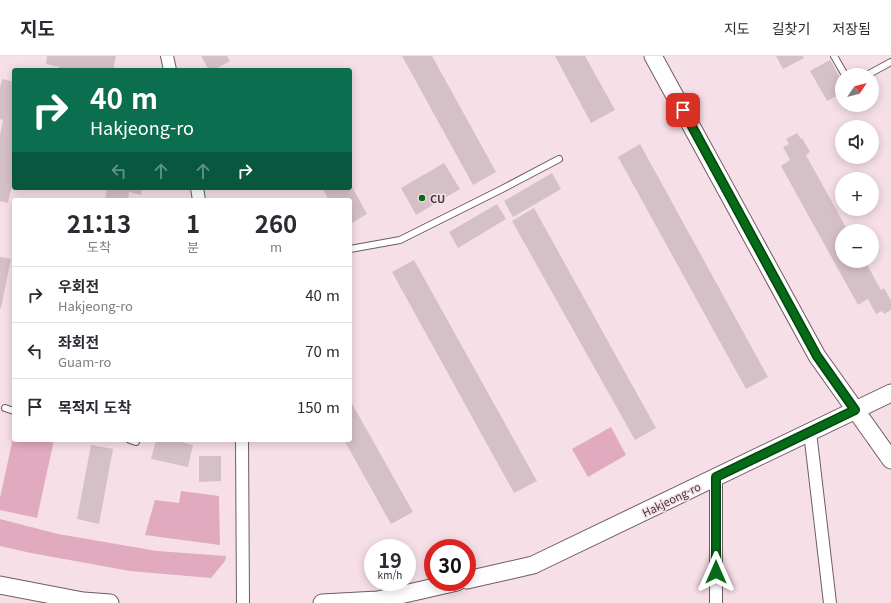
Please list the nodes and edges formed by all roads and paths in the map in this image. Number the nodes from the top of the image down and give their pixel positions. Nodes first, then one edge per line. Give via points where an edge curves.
1 (167, 56) edge
2 (653, 56) edge
3 (834, 56) edge
4 (891, 62) edge
5 (170, 68) edge
6 (841, 68) edge
7 (879, 68) edge
8 (559, 159) dead end
9 (352, 249) edge
10 (891, 393) edge
11 (5, 408) dead end
12 (12, 410) edge
13 (855, 410) junction
14 (810, 432) junction
15 (242, 442) edge
16 (891, 460) edge
17 (716, 477) junction
18 (476, 578) edge
19 (0, 585) edge
20 (424, 590) edge
21 (110, 603) edge
22 (243, 603) edge
23 (322, 603) edge
24 (716, 603) edge
25 (830, 603) edge

1 - 5 street
2 - 13 main road via 817,356
3 - 6 lane
4 - 7 lane
8 - 9 lane via 400,240
10 - 13 main road, Hakjeong-ro
11 - 12 lane
13 - 14 main road, Hakjeong-ro
13 - 16 main road
14 - 17 main road, Hakjeong-ro
14 - 25 street
15 - 22 street
17 - 18 main road, Hakjeong-ro via 533,565
17 - 24 street
19 - 21 main road via 83,601
20 - 23 main road via 378,600

